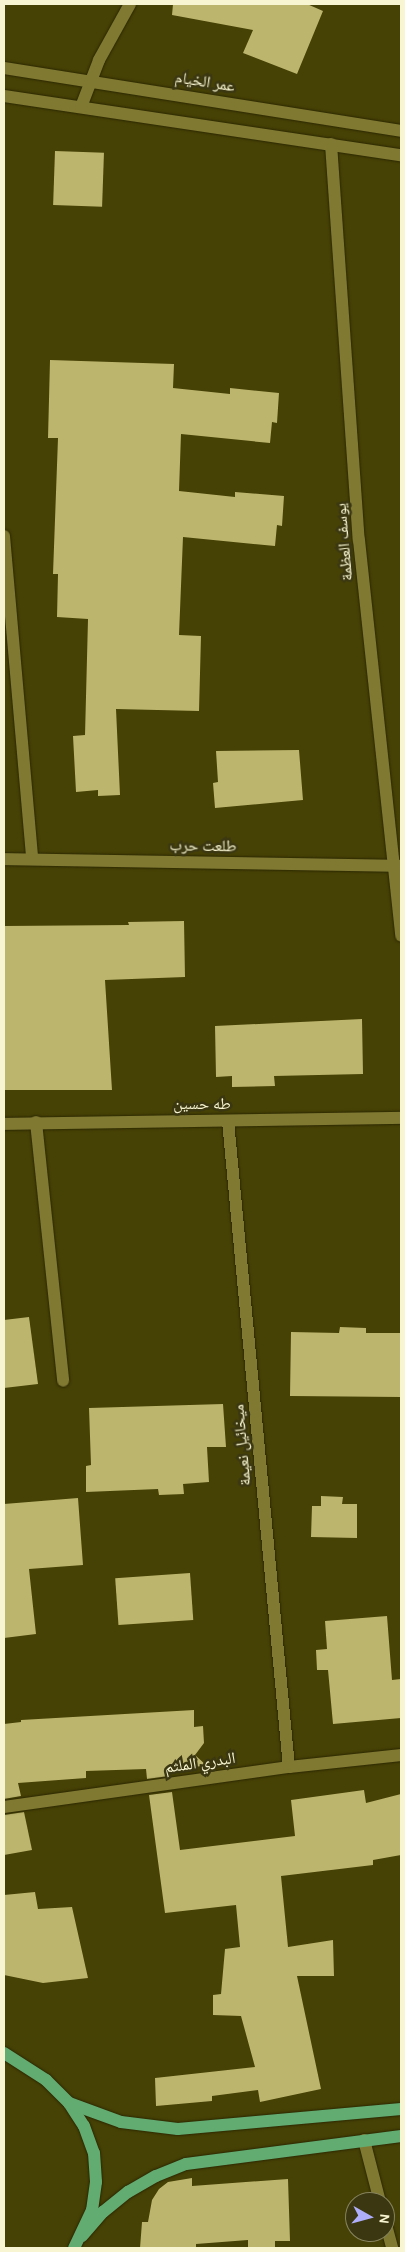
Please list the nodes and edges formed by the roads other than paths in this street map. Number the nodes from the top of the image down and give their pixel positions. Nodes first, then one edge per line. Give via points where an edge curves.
1 (130, 4) edge
2 (4, 68) edge
3 (89, 81) junction
4 (4, 96) edge
5 (81, 107) junction
6 (401, 131) edge
7 (331, 144) junction
8 (401, 155) edge
9 (4, 536) edge
10 (4, 859) edge
11 (32, 859) junction
12 (397, 866) edge
13 (401, 936) edge
14 (401, 1118) edge
15 (228, 1120) junction
16 (36, 1122) junction
17 (4, 1124) edge
18 (63, 1381) dead end
19 (401, 1755) edge
20 (290, 1767) junction
21 (4, 1807) edge
22 (4, 2053) edge
23 (69, 2102) junction
24 (401, 2109) edge
25 (401, 2136) edge
26 (364, 2140) junction
27 (377, 2192) edge
28 (82, 2236) junction
29 (74, 2248) edge

1 - 3 street
2 - 3 street, عمر الخيام
3 - 5 street
3 - 6 street, عمر الخيام
4 - 5 street
5 - 7 street
7 - 8 street
7 - 12 street, يوسف العظمة via 359,540
9 - 11 street
10 - 11 street, طلعت حرب
11 - 12 street, طلعت حرب
12 - 13 street, يوسف العظمة
14 - 15 street, طه حسين
15 - 16 street, طه حسين
15 - 20 street, ميخائيل نعيمة
16 - 17 street, طه حسين
16 - 18 street
19 - 20 street, البدري الملثم
20 - 21 street, البدري الملثم
22 - 23 main road via 46,2080
23 - 24 main road via 120,2122 178,2129
23 - 28 main road via 84,2126 94,2153 96,2182 92,2210
25 - 26 main road
26 - 27 street
26 - 28 main road via 186,2164 128,2192 103,2212
28 - 29 main road

